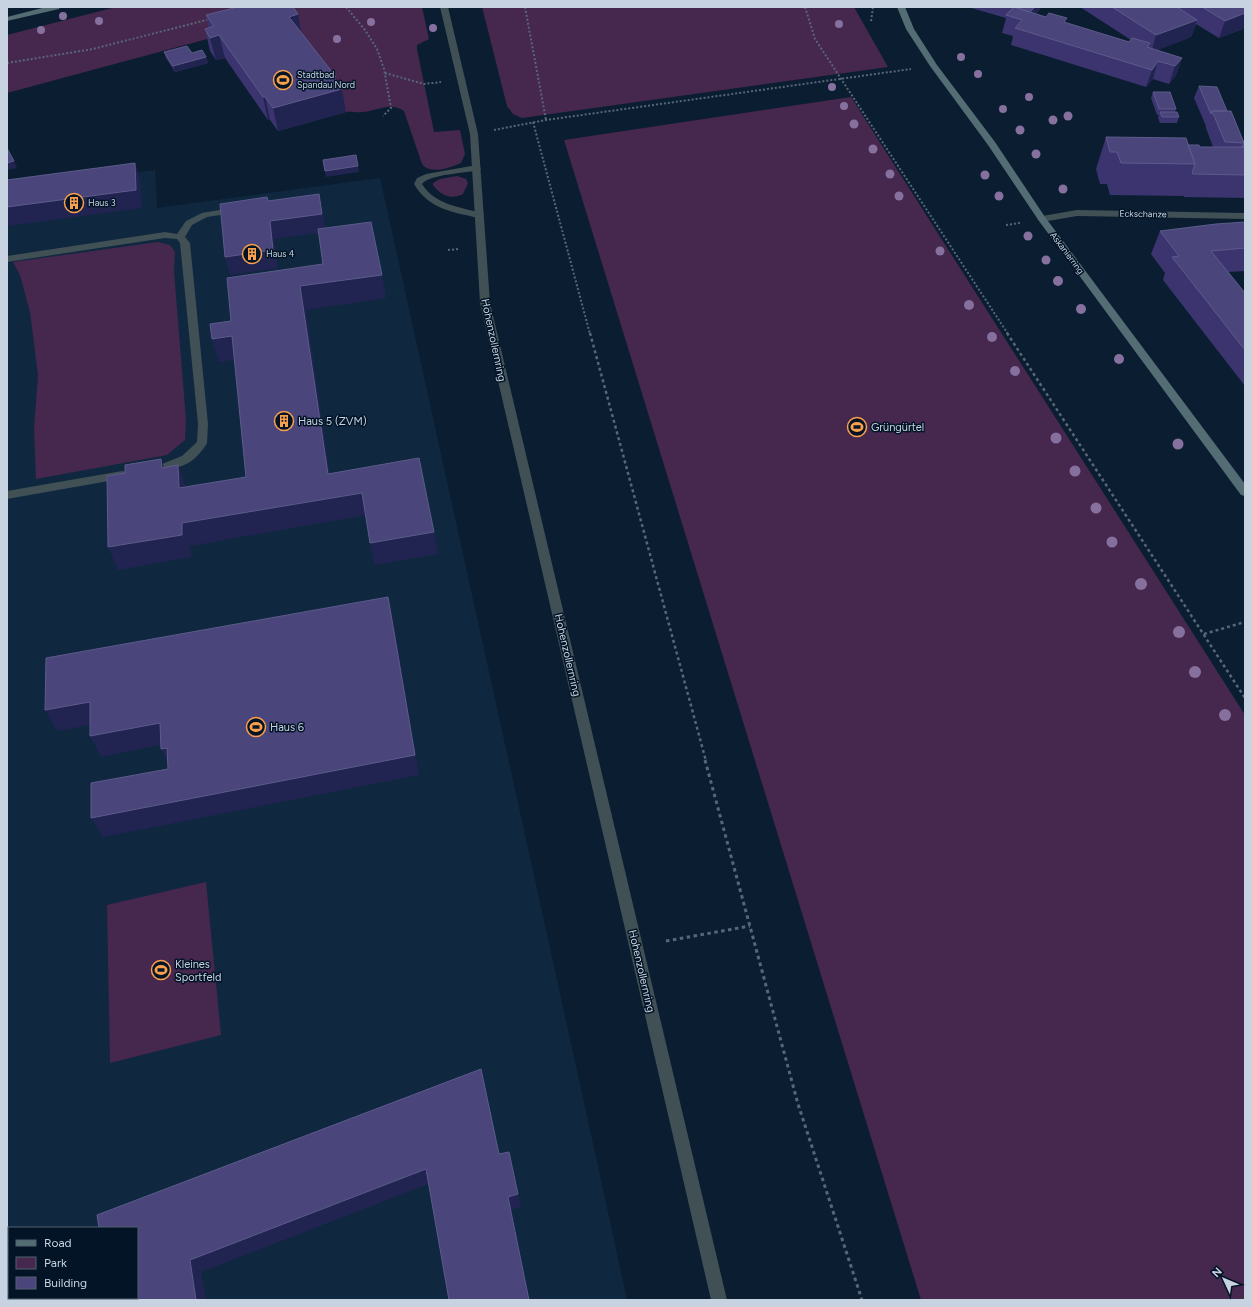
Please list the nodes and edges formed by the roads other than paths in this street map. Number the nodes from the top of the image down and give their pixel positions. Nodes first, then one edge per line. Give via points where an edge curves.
1 (56, 7) edge
2 (444, 7) edge
3 (900, 7) edge
4 (7, 19) edge
5 (477, 168) junction
6 (243, 209) edge
7 (479, 215) junction
8 (1245, 216) edge
9 (1042, 219) junction
10 (180, 238) junction
11 (7, 259) edge
12 (1245, 492) edge
13 (7, 495) edge
14 (719, 1300) edge

1 - 4 main road
2 - 5 street, Hohenzollernring via 474,134
3 - 9 main road, Askanierring via 910,30 934,66 992,144
5 - 7 street, Hohenzollernring
5 - 7 street via 429,176 420,180 418,184 424,194 440,204
6 - 10 street via 205,215 189,223
7 - 14 street, Hohenzollernring via 485,303
8 - 9 street, Eckschanze via 1077,213
9 - 12 main road, Askanierring
10 - 11 street via 165,235
10 - 13 street via 186,242 203,424 202,443 186,459 162,468

